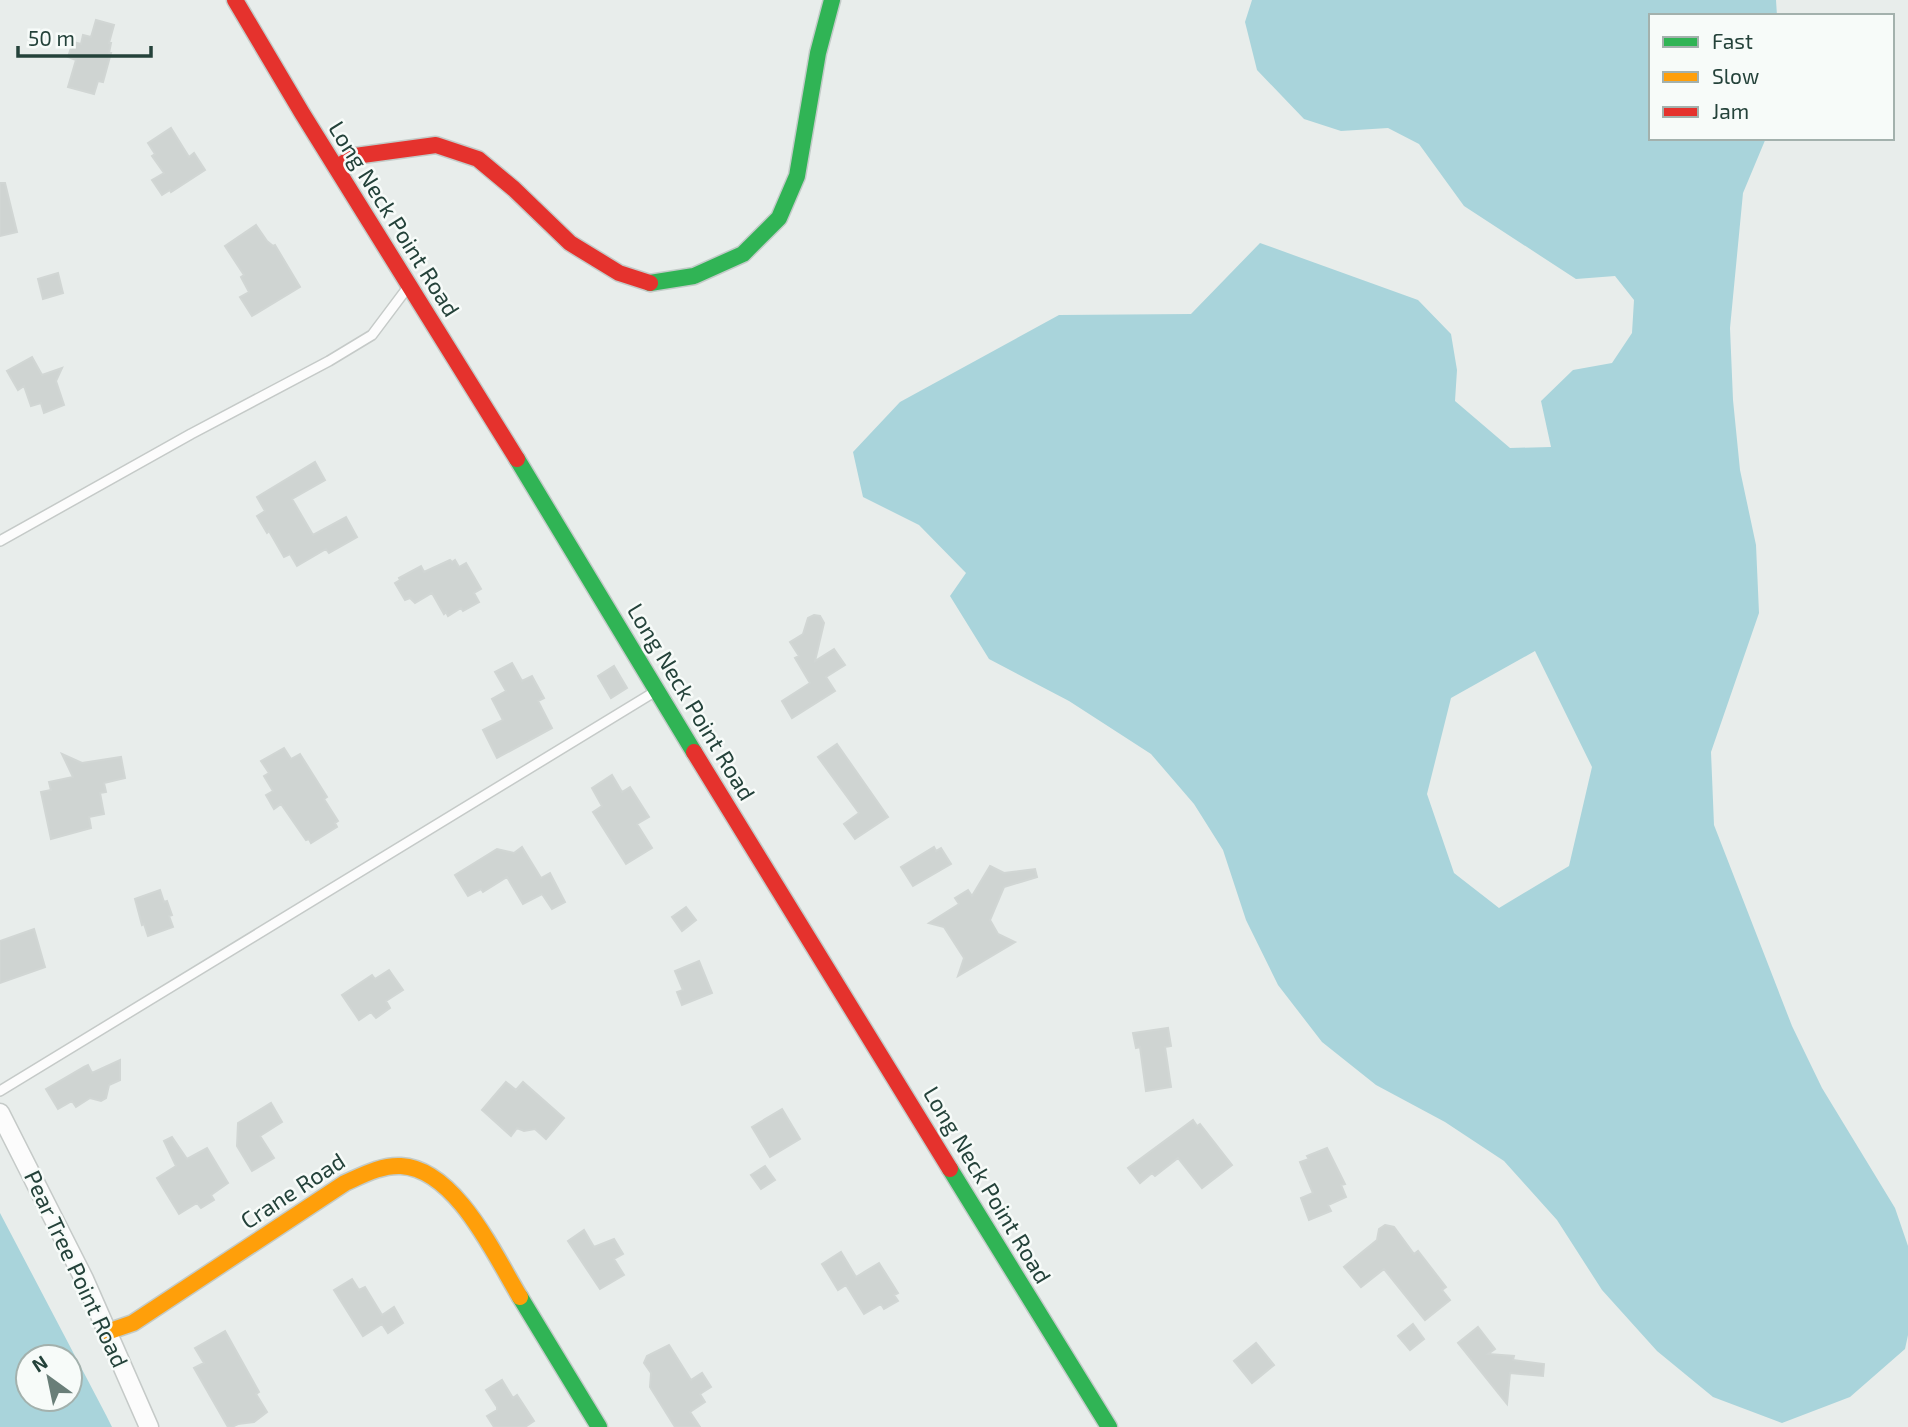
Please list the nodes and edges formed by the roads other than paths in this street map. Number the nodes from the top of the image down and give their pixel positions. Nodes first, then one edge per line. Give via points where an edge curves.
1 (235, 0) edge
2 (832, 0) edge
3 (337, 167) junction
4 (408, 286) junction
5 (0, 541) edge
6 (657, 691) junction
7 (0, 1091) edge
8 (0, 1113) edge
9 (107, 1332) junction
10 (149, 1427) edge
11 (599, 1427) edge
12 (1109, 1427) edge

1 - 3 street, Long Neck Point Road
2 - 3 street via 797,176 779,218 743,254 694,276 650,283 619,274 570,243 478,159 436,145 355,156
3 - 4 street, Long Neck Point Road
4 - 5 lane via 372,335
4 - 6 street, Long Neck Point Road
6 - 7 lane
6 - 12 street, Long Neck Point Road
8 - 9 street, Pear Tree Point Road
9 - 10 street, Pear Tree Point Road
9 - 11 street, Crane Road via 133,1323 367,1171 394,1165 412,1167 435,1176 471,1216

